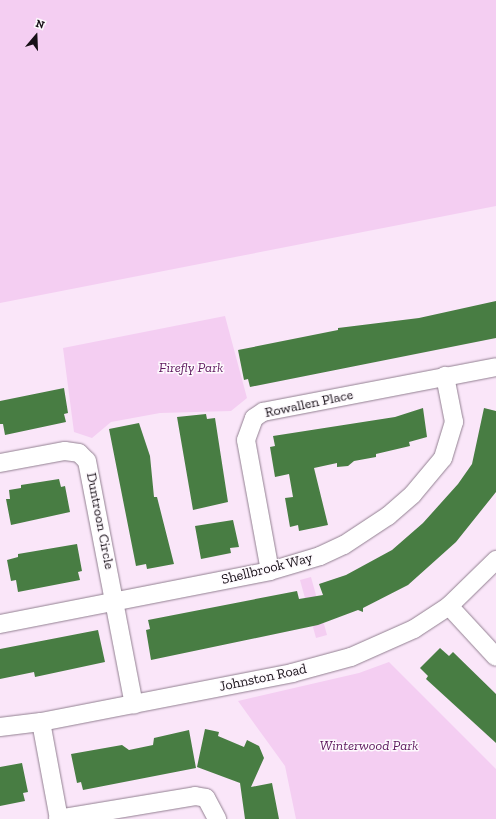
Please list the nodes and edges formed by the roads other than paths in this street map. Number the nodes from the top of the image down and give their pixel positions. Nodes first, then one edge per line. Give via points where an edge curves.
1 (496, 367) edge
2 (445, 376) junction
3 (0, 463) edge
4 (496, 560) edge
5 (270, 571) junction
6 (115, 601) junction
7 (449, 606) junction
8 (0, 624) edge
9 (496, 657) edge
10 (134, 704) junction
11 (41, 722) junction
12 (0, 727) edge
13 (59, 819) edge
14 (217, 819) edge

1 - 2 street, Rowallen Place
2 - 5 street, Shellbrook Way via 453,408 450,440 443,458 423,483 388,516 351,541 320,556
2 - 5 street, Rowallen Place via 263,412 254,418 246,440
3 - 6 street, Duntroon Circle via 65,451 79,453 87,461
4 - 7 street, Johnston Road
5 - 6 street, Shellbrook Way
6 - 8 street
6 - 10 street, Duntroon Circle
7 - 9 street
7 - 10 street, Johnston Road via 414,629 351,657 292,672
10 - 11 street, Johnston Road
11 - 12 street, Johnston Road
11 - 13 street
13 - 14 street via 195,796 206,798

